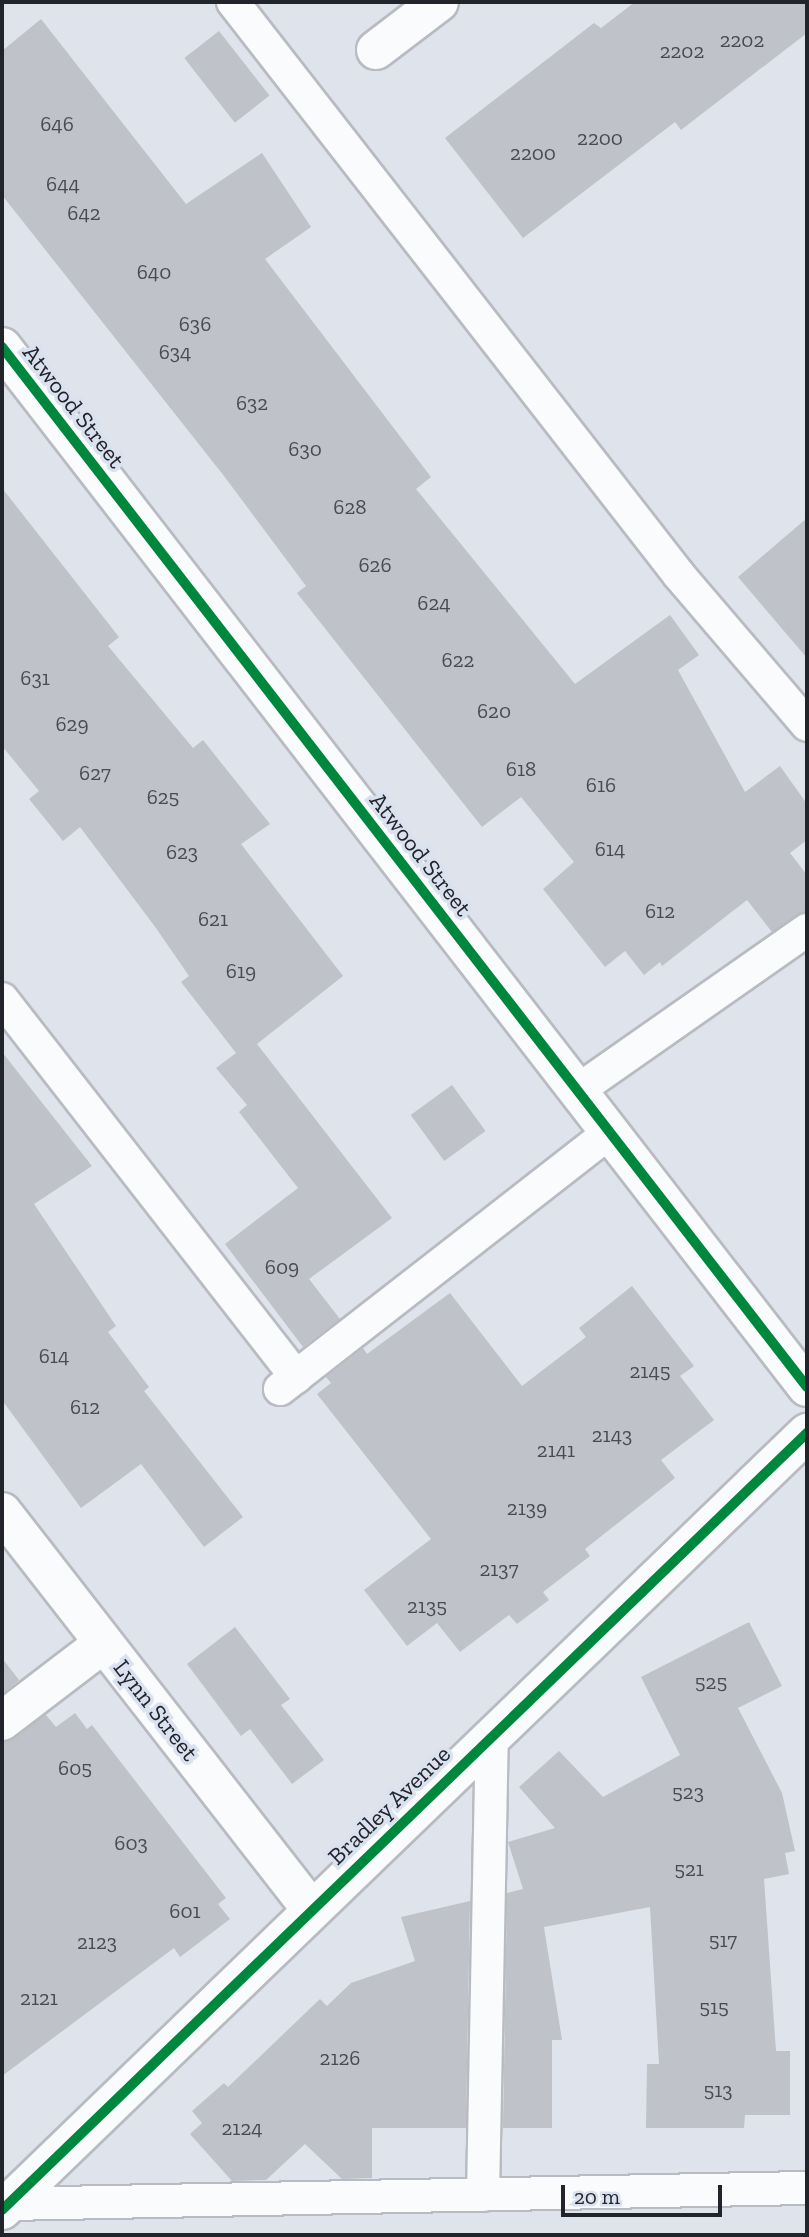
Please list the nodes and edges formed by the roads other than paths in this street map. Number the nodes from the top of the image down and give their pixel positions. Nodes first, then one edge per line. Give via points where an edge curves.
1 (233, 2) edge
2 (439, 2) edge
3 (376, 50) dead end
4 (2, 347) edge
5 (807, 725) edge
6 (807, 930) edge
7 (2, 999) edge
8 (578, 1091) junction
9 (610, 1132) junction
10 (807, 1387) edge
11 (807, 1433) edge
12 (2, 1512) edge
13 (104, 1643) junction
14 (2, 1721) edge
15 (492, 1736) junction
16 (311, 1909) junction
17 (807, 2188) edge
18 (482, 2195) junction
19 (5, 2207) edge

1 - 5 lane via 679,575
2 - 3 street
4 - 8 street, Atwood Street
6 - 8 lane
7 - 9 lane via 288,1383
8 - 9 street, Atwood Street
9 - 10 street, Atwood Street
11 - 15 street, Bradley Avenue
12 - 13 street, Lynn Street
13 - 14 street
13 - 16 street, Lynn Street
15 - 16 street, Bradley Avenue
15 - 18 lane
16 - 19 street, Bradley Avenue
17 - 18 lane
18 - 19 lane

